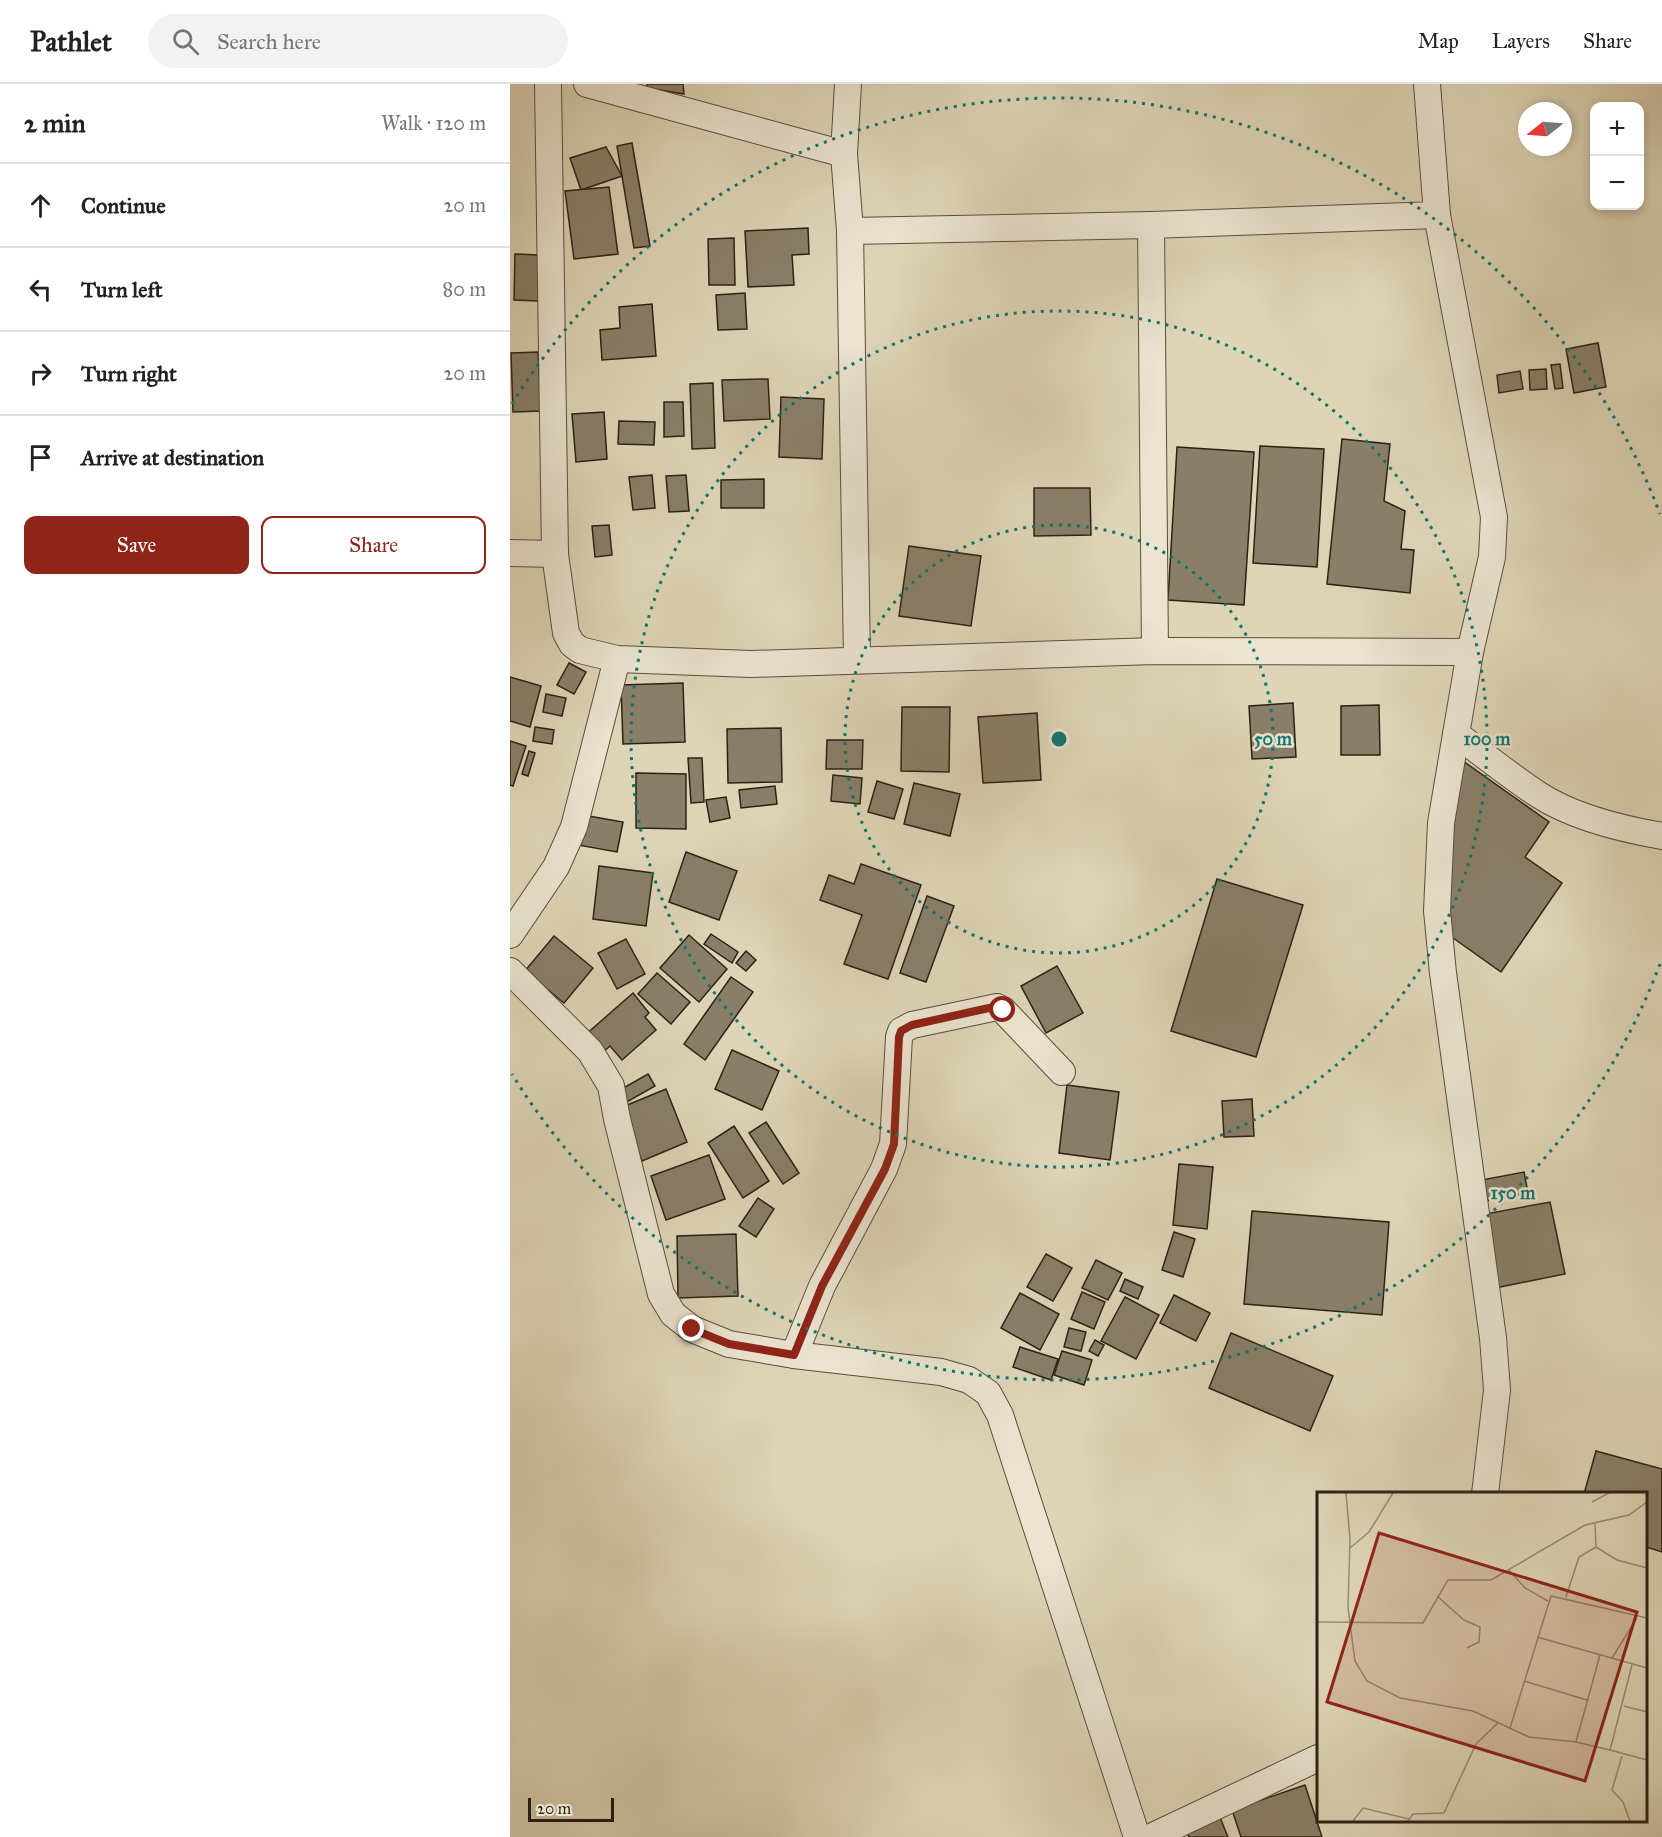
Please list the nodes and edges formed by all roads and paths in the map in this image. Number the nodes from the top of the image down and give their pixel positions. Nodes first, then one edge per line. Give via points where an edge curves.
1 (548, 84) edge
2 (587, 84) edge
3 (848, 84) edge
4 (1427, 84) edge
5 (844, 154) junction
6 (1437, 215) junction
7 (1151, 225) junction
8 (850, 231) junction
9 (510, 553) edge
10 (555, 554) junction
11 (1155, 651) junction
12 (1470, 652) junction
13 (617, 659) junction
14 (857, 659) junction
15 (1456, 734) junction
16 (1662, 836) edge
17 (510, 935) edge
18 (510, 971) edge
19 (1062, 1072) dead end
20 (794, 1355) junction
21 (1485, 1492) edge
22 (1317, 1758) edge
23 (1137, 1837) edge
24 (1151, 1837) edge

1 - 10 street
2 - 5 street
3 - 5 street
4 - 6 street
5 - 8 street
6 - 7 street
6 - 12 street via 1494,517 1492,557
7 - 8 street
7 - 11 street
8 - 14 street
9 - 10 street
10 - 13 street via 566,633 572,644 580,650
11 - 12 street
11 - 14 street
12 - 15 street
13 - 14 street via 751,664
13 - 17 street via 574,827 556,867
15 - 16 street via 1540,796 1575,813
15 - 21 street via 1441,823 1437,911 1494,1338 1497,1390
18 - 20 street via 590,1052 611,1086 661,1294 673,1314 692,1329 729,1344
19 - 20 street via 997,1007 912,1025 901,1031 894,1144 885,1169 822,1286
20 - 23 street via 941,1372 969,1380 988,1393 1000,1415
22 - 24 street

